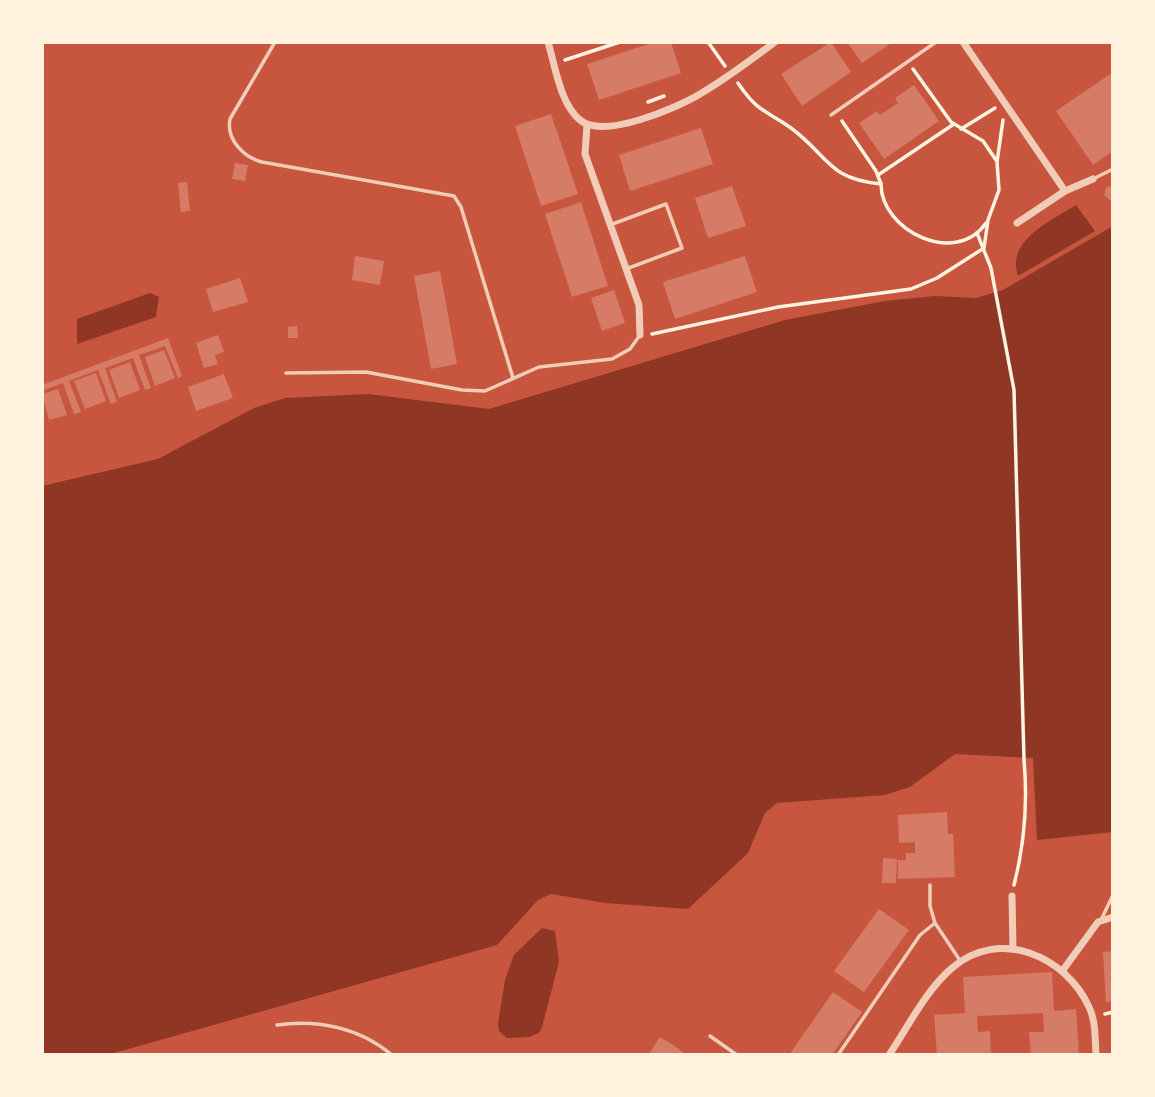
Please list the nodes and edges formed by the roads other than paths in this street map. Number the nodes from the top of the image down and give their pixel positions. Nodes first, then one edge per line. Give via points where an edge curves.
1 (275, 42) edge
2 (548, 42) edge
3 (775, 42) edge
4 (936, 42) edge
5 (963, 42) edge
6 (831, 115) dead end
7 (587, 125) junction
8 (1113, 169) edge
9 (1093, 179) joint
10 (1065, 191) junction
11 (1017, 223) dead end
12 (610, 225) junction
13 (626, 269) junction
14 (640, 336) joint
15 (286, 373) dead end
16 (513, 378) junction
17 (930, 885) dead end
18 (1113, 895) edge
19 (1012, 896) road end
20 (1113, 917) edge
21 (1101, 920) junction
22 (935, 923) junction
23 (1013, 949) junction
24 (961, 962) junction
25 (1063, 970) junction
26 (277, 1025) dead end
27 (710, 1036) dead end
28 (392, 1055) edge
29 (737, 1055) edge
30 (838, 1055) edge
31 (889, 1055) edge
32 (1096, 1055) edge

1 - 16 lane via 230,119 234,142 262,162 454,196
2 - 7 street via 570,108
3 - 7 street via 684,103 619,125
4 - 6 lane
5 - 10 street
7 - 12 street via 585,154
8 - 9 lane
9 - 10 street
10 - 11 street
12 - 13 street
12 - 13 lane via 666,204 682,248
13 - 14 street via 641,314
14 - 16 lane via 630,349 612,359 549,365
15 - 16 lane via 366,372 476,391
17 - 22 lane
18 - 21 lane
19 - 23 street
20 - 21 street
21 - 25 street
22 - 24 lane
22 - 30 lane via 920,935
23 - 24 street via 984,951
23 - 25 street via 1041,956
24 - 31 street via 937,984
25 - 32 street via 1089,1007
26 - 28 lane via 304,1022 339,1028
27 - 29 lane

